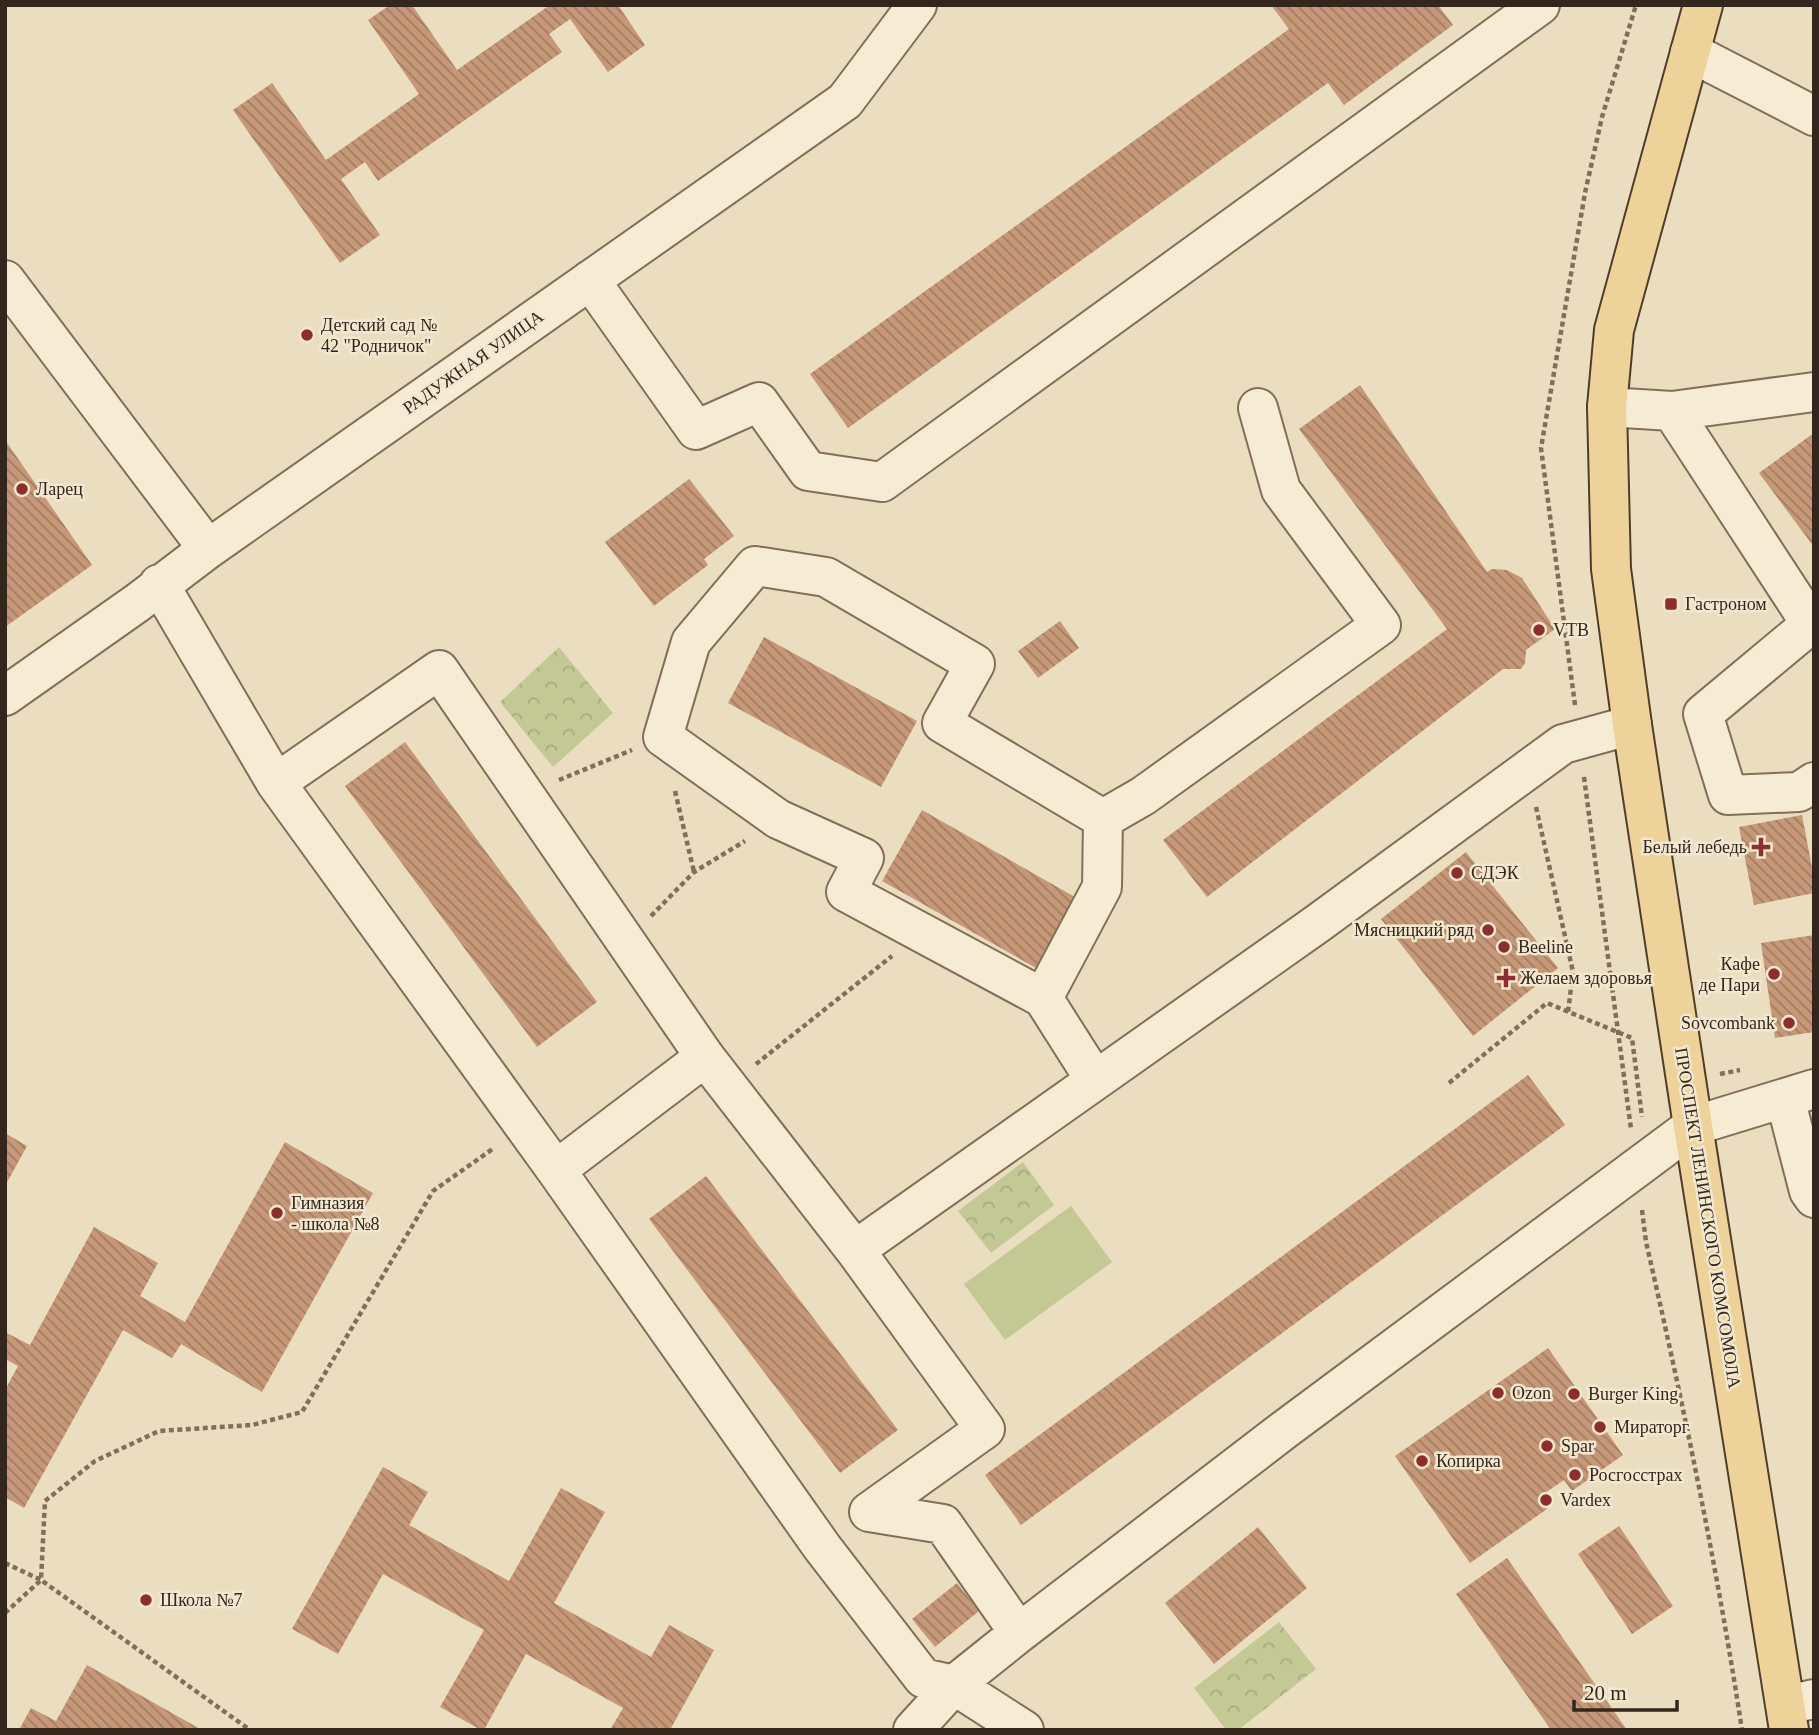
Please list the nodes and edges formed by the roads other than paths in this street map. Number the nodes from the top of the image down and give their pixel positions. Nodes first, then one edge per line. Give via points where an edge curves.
1 (917, 5) edge
2 (1540, 5) edge
3 (1703, 5) edge
4 (1689, 52) junction
5 (1814, 117) edge
6 (5, 280) edge
7 (590, 280) junction
8 (1814, 392) edge
9 (1606, 407) junction
10 (1258, 408) dead end
11 (1672, 411) junction
12 (208, 549) junction
13 (159, 584) junction
14 (1813, 626) edge
15 (5, 696) edge
16 (1632, 725) junction
17 (1814, 782) edge
18 (276, 783) junction
19 (1103, 819) junction
20 (1043, 998) junction
21 (705, 1057) junction
22 (1799, 1093) edge
23 (1085, 1099) junction
24 (1693, 1126) junction
25 (556, 1170) junction
26 (1814, 1198) edge
27 (855, 1250) junction
28 (869, 1512) junction
29 (822, 1547) junction
30 (1019, 1633) junction
31 (954, 1685) junction
32 (1796, 1711) edge
33 (913, 1730) edge
34 (1024, 1730) edge

1 - 7 street, РАДУЖНАЯ УЛИЦА via 845,101
2 - 7 street via 882,482 807,471 759,402 696,430
3 - 4 main road, ПРОСПЕКТ ЛЕНИНСКОГО КОМСОМОЛА
4 - 5 street
4 - 9 main road, ПРОСПЕКТ ЛЕНИНСКОГО КОМСОМОЛА via 1614,330
6 - 12 street
7 - 12 street, РАДУЖНАЯ УЛИЦА
8 - 11 street
9 - 11 street
9 - 16 main road, ПРОСПЕКТ ЛЕНИНСКОГО КОМСОМОЛА via 1611,569
10 - 19 street via 1281,490 1381,625 1143,796
11 - 14 street
12 - 13 street, РАДУЖНАЯ УЛИЦА
13 - 15 street, РАДУЖНАЯ УЛИЦА
13 - 18 street
14 - 17 street via 1703,714 1728,795 1799,792
16 - 23 street via 1563,744
16 - 24 main road, ПРОСПЕКТ ЛЕНИНСКОГО КОМСОМОЛА
18 - 21 street via 439,670
18 - 25 street
19 - 20 street via 1102,887
19 - 20 street via 942,723 975,664 826,577 755,566 691,642 663,737 778,819 864,858 846,892
20 - 23 street
21 - 25 street
21 - 27 street
22 - 24 street
22 - 26 street via 1808,1191
23 - 27 street
24 - 30 street
24 - 32 main road, ПРОСПЕКТ ЛЕНИНСКОГО КОМСОМОЛА
25 - 29 street
27 - 28 street via 985,1429
28 - 29 street
28 - 30 street via 943,1524
29 - 31 street via 923,1678
30 - 31 street
31 - 33 street
31 - 34 street

